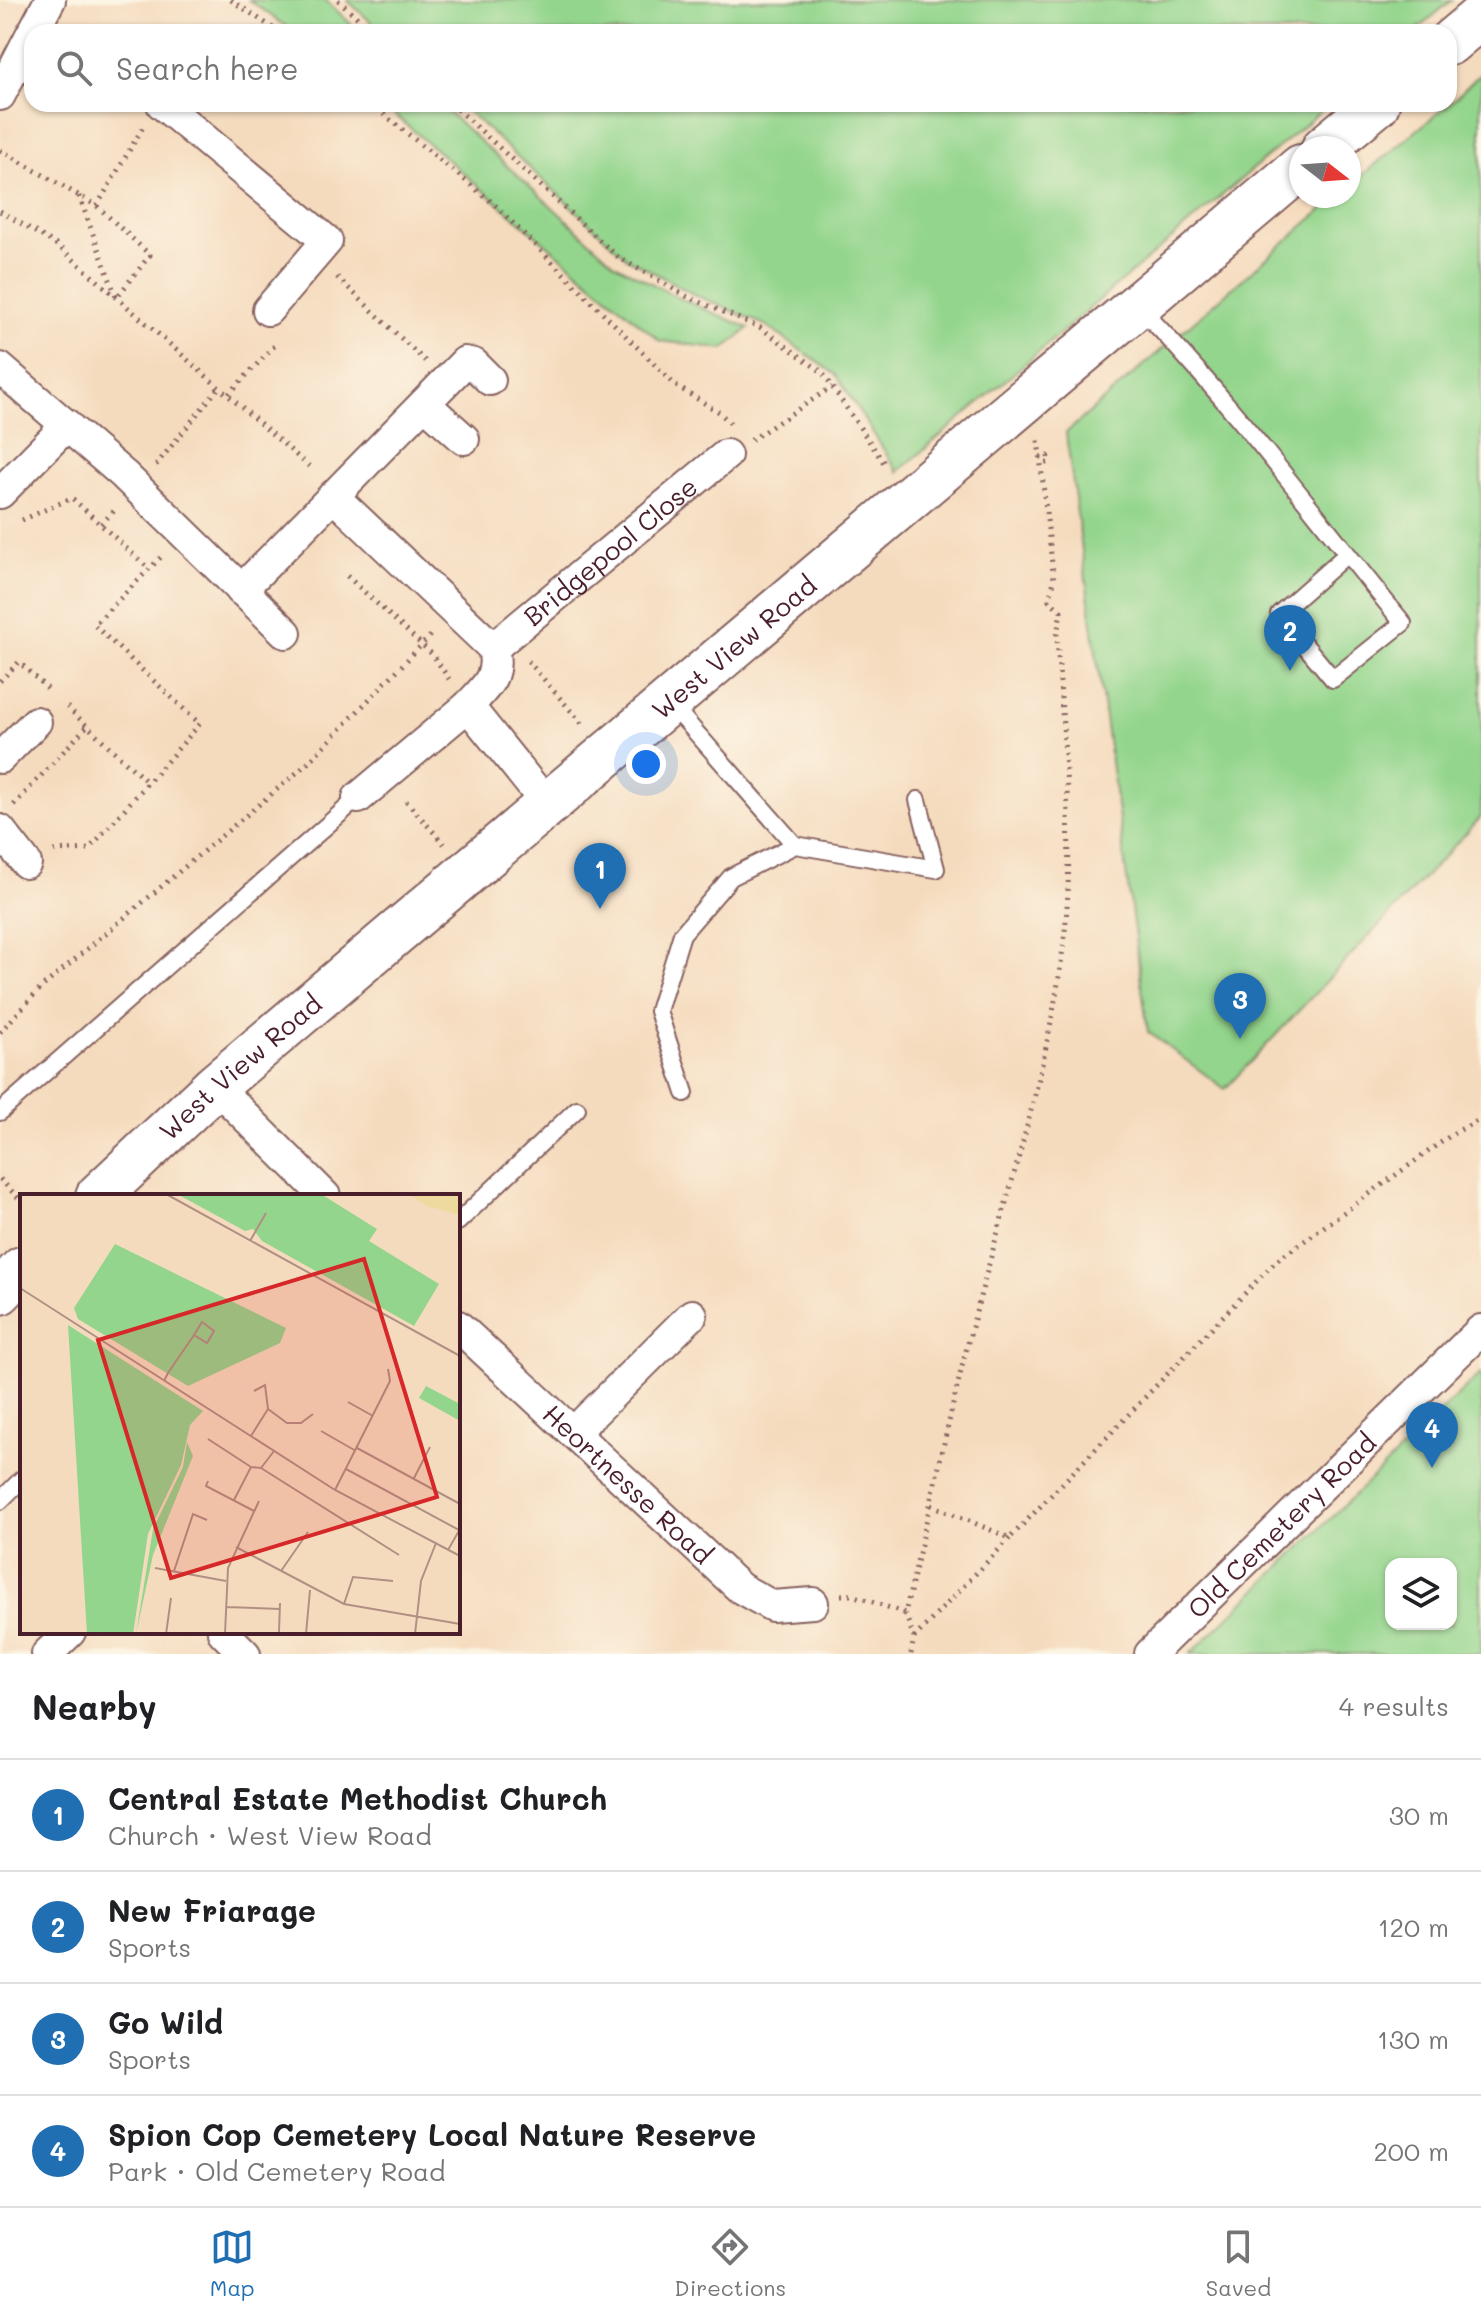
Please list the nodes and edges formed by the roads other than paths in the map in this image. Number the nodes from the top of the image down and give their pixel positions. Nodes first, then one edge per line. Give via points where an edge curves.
1 (50, 0) edge
2 (1481, 16) edge
3 (38, 24) edge
4 (1457, 36) edge
5 (24, 51) edge
6 (0, 95) edge
7 (159, 112) edge
8 (1367, 112) edge
9 (1338, 136) edge
10 (1289, 177) edge
11 (1137, 305) junction
12 (268, 310) road end
13 (0, 368) edge
14 (490, 380) dead end
15 (425, 404) junction
16 (67, 425) junction
17 (464, 439) dead end
18 (726, 455) dead end
19 (0, 493) edge
20 (333, 496) junction
21 (1347, 554) junction
22 (241, 590) junction
23 (286, 633) dead end
24 (493, 648) junction
25 (670, 703) junction
26 (468, 706) junction
27 (36, 722) dead end
28 (0, 758) edge
29 (358, 798) joint
30 (918, 800) dead end
31 (549, 807) junction
32 (5, 820) edge
33 (795, 845) junction
34 (36, 857) road end
35 (215, 1086) junction
36 (685, 1093) dead end
37 (577, 1109) dead end
38 (0, 1112) edge
39 (316, 1193) edge
40 (100, 1194) edge
41 (460, 1220) edge
42 (20, 1271) edge
43 (0, 1292) edge
44 (692, 1315) dead end
45 (460, 1328) edge
46 (1481, 1330) edge
47 (574, 1432) junction
48 (20, 1481) edge
49 (0, 1501) edge
50 (813, 1603) road end
51 (68, 1634) edge
52 (225, 1634) edge
53 (47, 1654) edge
54 (245, 1654) edge
55 (1150, 1654) edge

1 - 3 street
2 - 4 main road
5 - 6 street
7 - 12 street via 327,241
8 - 9 main road
10 - 11 main road, West View Road
11 - 21 lane via 1172,340
11 - 25 main road, West View Road
13 - 16 street
14 - 15 street via 465,362
15 - 17 street
15 - 20 street
16 - 19 street
16 - 22 street
18 - 24 street, Bridgepool Close
20 - 22 street
20 - 24 street
21 - 21 lane via 1403,623 1333,679 1279,614
22 - 23 street
24 - 26 street via 493,679
25 - 31 main road, West View Road
25 - 33 lane
26 - 29 street
26 - 31 street
27 - 28 street
29 - 38 lane
30 - 33 lane via 936,869
31 - 35 main road, West View Road
32 - 34 street
33 - 36 lane via 731,877 682,934 658,1011
35 - 39 street
35 - 40 main road, West View Road
37 - 41 lane
42 - 43 main road
44 - 47 street
45 - 47 street, Heortnesse Road
46 - 55 street, Old Cemetery Road
47 - 50 street, Heortnesse Road via 740,1588 772,1606
48 - 49 lane
51 - 53 street
52 - 54 street

